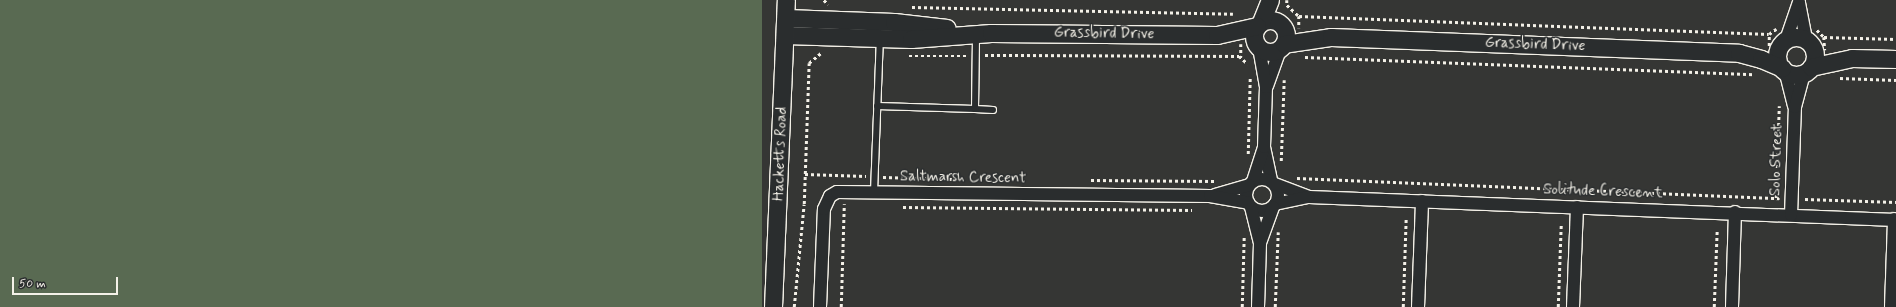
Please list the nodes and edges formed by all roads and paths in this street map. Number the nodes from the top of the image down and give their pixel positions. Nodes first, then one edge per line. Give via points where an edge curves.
1 (786, 0) edge
2 (1270, 0) edge
3 (1275, 0) edge
4 (1287, 0) edge
5 (1799, 1) edge
6 (908, 7) dead end
7 (1235, 14) dead end
8 (786, 18) junction
9 (1259, 24) junction
10 (984, 33) junction
11 (785, 35) junction
12 (1218, 35) junction
13 (1289, 36) junction
14 (1810, 37) junction
15 (880, 39) junction
16 (1896, 39) edge
17 (1778, 40) junction
18 (1257, 46) junction
19 (828, 52) dead end
20 (1740, 53) junction
21 (977, 56) junction
22 (942, 57) dead end
23 (1852, 58) junction
24 (1896, 59) edge
25 (1250, 67) dead end
26 (1784, 69) junction
27 (1808, 70) junction
28 (1284, 73) dead end
29 (1759, 74) dead end
30 (1250, 75) dead end
31 (1838, 78) dead end
32 (1896, 80) edge
33 (1266, 87) junction
34 (1780, 103) dead end
35 (878, 106) junction
36 (1795, 107) junction
37 (976, 109) junction
38 (993, 110) dead end
39 (1264, 147) junction
40 (1247, 160) dead end
41 (1281, 168) dead end
42 (805, 174) junction
43 (846, 176) junction
44 (875, 177) junction
45 (960, 179) dead end
46 (1084, 180) dead end
47 (1218, 181) dead end
48 (1251, 183) junction
49 (1273, 183) junction
50 (845, 191) junction
51 (1288, 191) junction
52 (874, 192) junction
53 (1210, 196) junction
54 (1309, 197) junction
55 (1776, 198) junction
56 (1791, 198) junction
57 (1422, 201) junction
58 (1896, 202) edge
59 (844, 205) junction
60 (1250, 205) junction
61 (852, 206) dead end
62 (1274, 206) junction
63 (898, 207) dead end
64 (1577, 207) junction
65 (1194, 210) dead end
66 (1735, 212) junction
67 (1791, 215) junction
68 (1406, 218) dead end
69 (1895, 219) edge
70 (1561, 224) dead end
71 (1244, 229) dead end
72 (1717, 230) dead end
73 (1278, 231) dead end
74 (1260, 243) junction
75 (773, 307) edge
76 (794, 307) edge
77 (820, 307) edge
78 (841, 307) edge
79 (1242, 307) edge
80 (1258, 307) edge
81 (1275, 307) edge
82 (1403, 307) edge
83 (1418, 307) edge
84 (1558, 307) edge
85 (1573, 307) edge
86 (1714, 307) edge
87 (1732, 307) edge
88 (1891, 307) edge

1 - 8 street, Hacketts Road
2 - 9 street
3 - 13 street
4 - 13 path
5 - 14 street
5 - 17 street
6 - 7 path
8 - 10 street, Grassbird Drive via 894,22
8 - 11 street, Hacketts Road
9 - 12 street, Grassbird Drive
9 - 13 street, Grassbird Drive via 1270,19
9 - 18 street via 1254,34
10 - 12 street, Grassbird Drive
10 - 15 street, Grassbird Drive
10 - 21 lane
11 - 15 street, Grassbird Drive
11 - 75 street, Hacketts Road
12 - 18 street, Grassbird Drive
13 - 17 path
13 - 18 street, Grassbird Drive via 1267,52
13 - 20 street, Grassbird Drive
13 - 29 path
13 - 33 street
14 - 16 path
14 - 17 street
14 - 23 street
14 - 27 street via 1815,56
15 - 35 lane
17 - 20 street, Grassbird Drive
17 - 26 street via 1778,58
18 - 33 street
19 - 42 path via 821,52 809,63
20 - 26 street, Grassbird Drive
21 - 22 path
21 - 25 path via 1239,56
21 - 37 lane
23 - 24 street
23 - 27 street
26 - 27 street via 1794,74
26 - 36 street, Solo Street
27 - 36 street, Solo Street
28 - 41 path
30 - 40 path
31 - 32 path
33 - 39 street
34 - 55 path
35 - 37 lane
35 - 44 lane
36 - 56 street, Solo Street
37 - 38 lane
39 - 48 street
39 - 49 street
42 - 43 path
42 - 76 path
43 - 44 path
43 - 50 path
44 - 45 path
44 - 52 lane
46 - 47 path
48 - 49 street via 1262,178
48 - 53 street
48 - 60 street via 1246,194
49 - 51 street, Solitude Crescent
49 - 62 street via 1278,194
50 - 52 street, Saltmarsh Crescent
50 - 59 path
50 - 77 street, Saltmarsh Crescent via 830,196 824,209
51 - 54 street, Solitude Crescent
51 - 55 path via 1290,178
52 - 53 street, Saltmarsh Crescent
53 - 60 street
54 - 57 street, Solitude Crescent
54 - 62 street, Solitude Crescent
55 - 56 path
56 - 58 path
56 - 67 street, Solo Street
57 - 64 street, Solitude Crescent
57 - 83 street
59 - 61 path
59 - 78 path
60 - 62 street via 1260,211
60 - 74 street
62 - 74 street
63 - 65 path
64 - 66 street, Solitude Crescent
64 - 85 street
66 - 67 street, Solitude Crescent
66 - 87 street
67 - 69 street, Solitude Crescent
68 - 82 path
69 - 88 street
70 - 84 path
71 - 79 path
72 - 86 path
73 - 81 path
74 - 80 street

